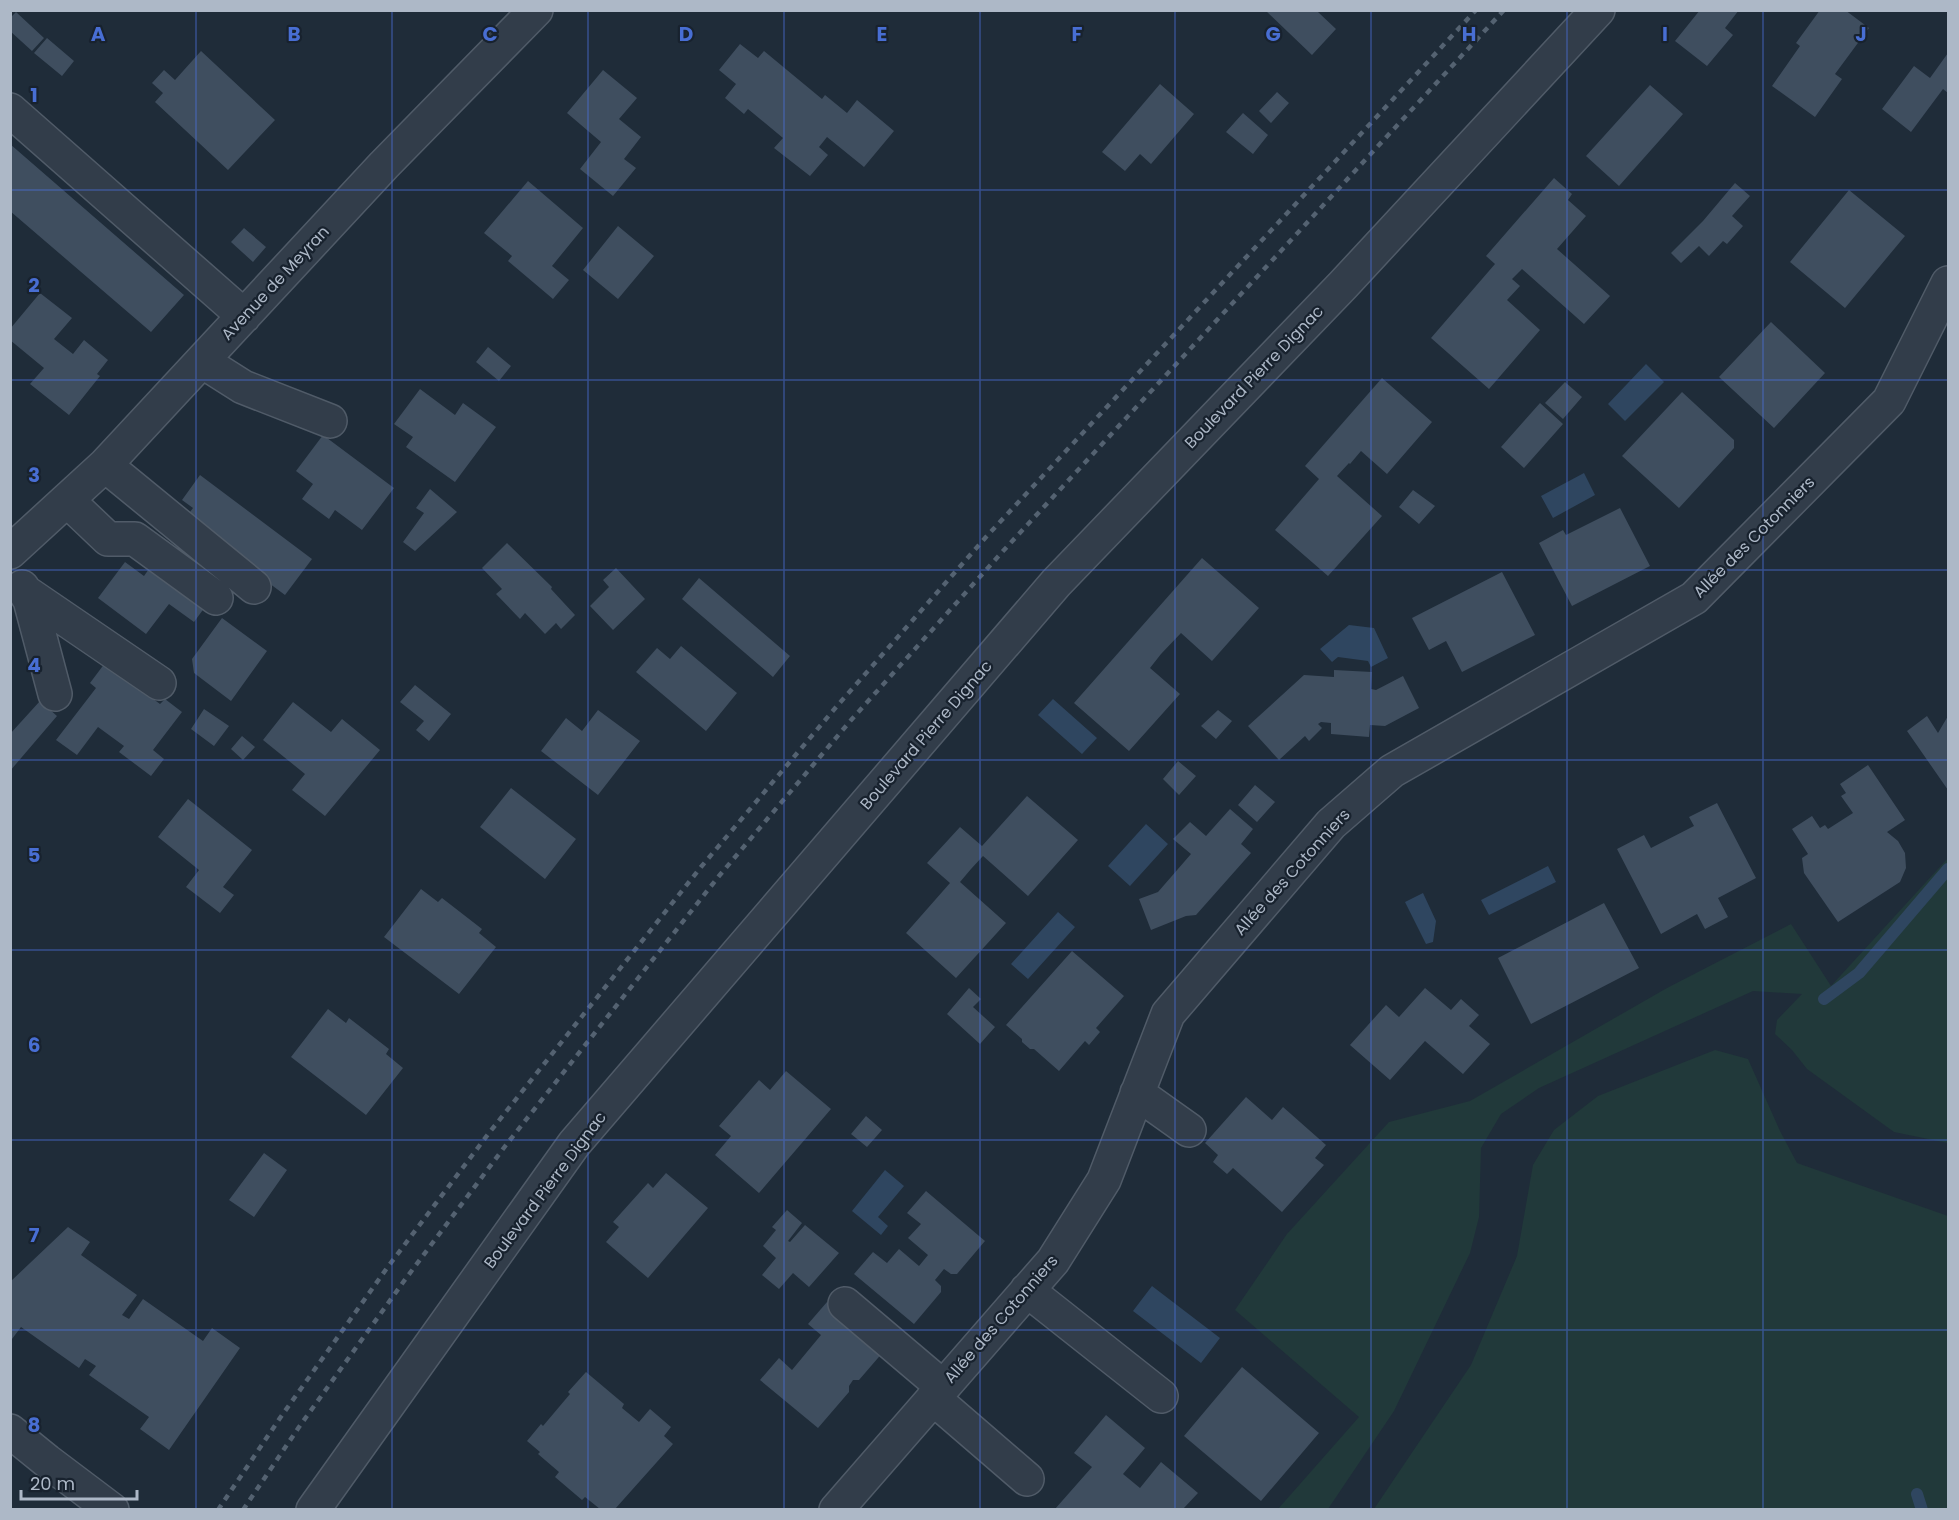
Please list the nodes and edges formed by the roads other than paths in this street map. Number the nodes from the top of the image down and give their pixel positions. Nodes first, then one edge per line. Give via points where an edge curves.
1 (536, 10) edge
2 (1598, 10) edge
3 (10, 110) edge
4 (1948, 283) edge
5 (244, 316) junction
6 (202, 361) junction
7 (330, 421) dead end
8 (105, 465) junction
9 (67, 500) junction
10 (10, 552) edge
11 (17, 579) edge
12 (254, 587) dead end
13 (216, 598) dead end
14 (159, 683) dead end
15 (55, 694) dead end
16 (1137, 1093) junction
17 (1189, 1130) dead end
18 (1027, 1290) junction
19 (845, 1304) dead end
20 (938, 1392) junction
21 (1161, 1396) dead end
22 (10, 1431) edge
23 (1027, 1479) dead end
24 (112, 1509) edge
25 (313, 1509) edge
26 (837, 1509) edge

1 - 5 street, Avenue de Meyran
2 - 25 street, Boulevard Pierre Dignac via 1343,285 1056,583 574,1144
3 - 5 street
4 - 16 street, Allée des Cotonniers via 1889,401 1694,598 1392,771 1331,824 1168,1014
5 - 6 street, Avenue de Meyran
6 - 7 street via 243,387
6 - 8 street, Avenue de Meyran
8 - 9 street, Avenue de Meyran
8 - 12 street
9 - 10 street, Avenue de Meyran
9 - 13 street via 108,539 135,539
11 - 14 street
11 - 15 street via 30,600
16 - 17 street
16 - 18 street, Allée des Cotonniers via 1104,1180 1053,1261
18 - 20 street, Allée des Cotonniers
18 - 21 street
19 - 20 street
20 - 23 street
20 - 26 street, Allée des Cotonniers
22 - 24 street

